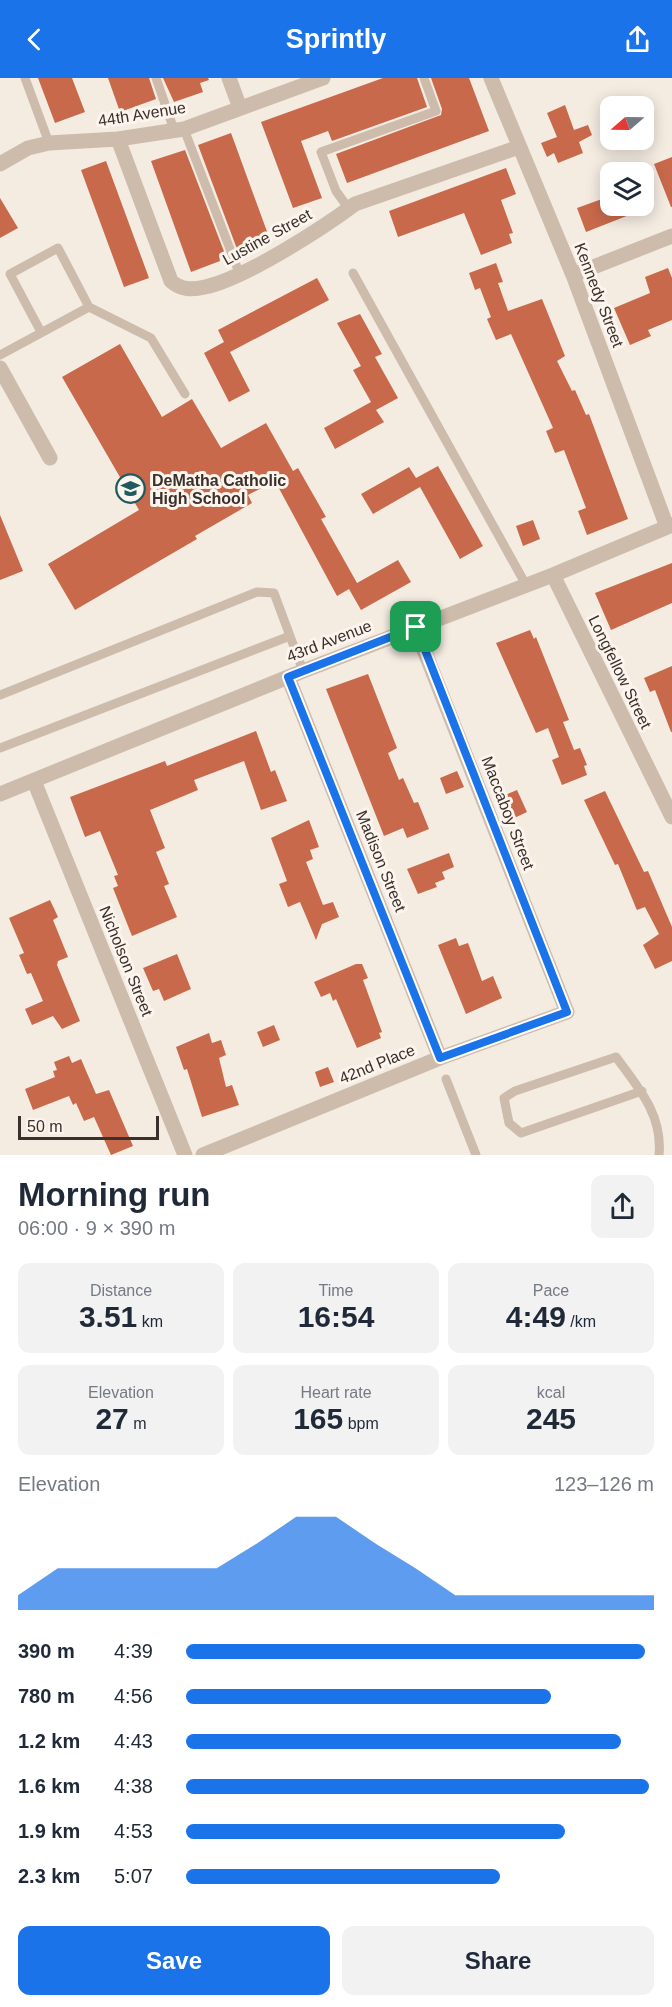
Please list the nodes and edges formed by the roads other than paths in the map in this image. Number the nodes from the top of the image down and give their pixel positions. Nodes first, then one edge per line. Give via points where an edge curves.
1 (25, 78) edge
2 (156, 78) edge
3 (229, 78) edge
4 (323, 78) edge
5 (424, 78) edge
6 (491, 78) edge
7 (240, 108) junction
8 (179, 130) junction
9 (118, 139) junction
10 (49, 143) junction
11 (519, 147) junction
12 (0, 164) edge
13 (349, 209) junction
14 (672, 236) edge
15 (353, 273) dead end
16 (240, 274) junction
17 (573, 275) junction
18 (89, 307) junction
19 (41, 332) junction
20 (0, 355) edge
21 (0, 368) edge
22 (185, 394) dead end
23 (50, 458) dead end
24 (670, 526) edge
25 (553, 575) junction
26 (526, 585) junction
27 (416, 627) junction
28 (290, 636) junction
29 (303, 671) junction
30 (288, 677) junction
31 (0, 695) edge
32 (0, 748) edge
33 (34, 781) junction
34 (0, 794) edge
35 (672, 817) edge
36 (567, 1012) joint
37 (440, 1058) junction
38 (446, 1079) dead end
39 (642, 1091) junction
40 (185, 1155) edge
41 (203, 1155) edge
42 (476, 1155) edge
43 (659, 1155) edge

1 - 10 lane
2 - 8 lane
3 - 7 street
4 - 7 street, 44th Avenue
5 - 13 lane via 436,111 321,152 336,191
6 - 11 street, Kennedy Street
7 - 8 street, 44th Avenue
8 - 9 street, 44th Avenue
8 - 16 lane
9 - 10 street, 44th Avenue
9 - 16 street, Lustine Street via 171,281 188,289 207,287
10 - 12 street, 44th Avenue via 28,148
11 - 13 street, Lustine Street
11 - 17 street, Kennedy Street
13 - 16 street, Lustine Street
14 - 17 street
15 - 26 lane
17 - 24 street, Kennedy Street
18 - 19 lane
18 - 19 lane via 58,248 10,274
18 - 22 lane via 151,338
19 - 20 lane
21 - 23 street
24 - 25 street, 43rd Avenue
25 - 26 street, 43rd Avenue
25 - 35 street, Longfellow Street
26 - 27 street, 43rd Avenue
27 - 29 street, 43rd Avenue
27 - 36 street, Maccaboy Street
28 - 29 lane
28 - 31 lane via 274,593 257,592
28 - 32 lane
29 - 30 street, 43rd Avenue
30 - 33 street, 43rd Avenue
30 - 37 street, Madison Street
33 - 34 street, 43rd Avenue
33 - 40 street, Nicholson Street
36 - 37 street, 42nd Place
37 - 41 street, 42nd Place
38 - 42 lane
39 - 39 lane via 521,1133 509,1123 504,1098 515,1090 616,1057
39 - 43 lane via 656,1119

